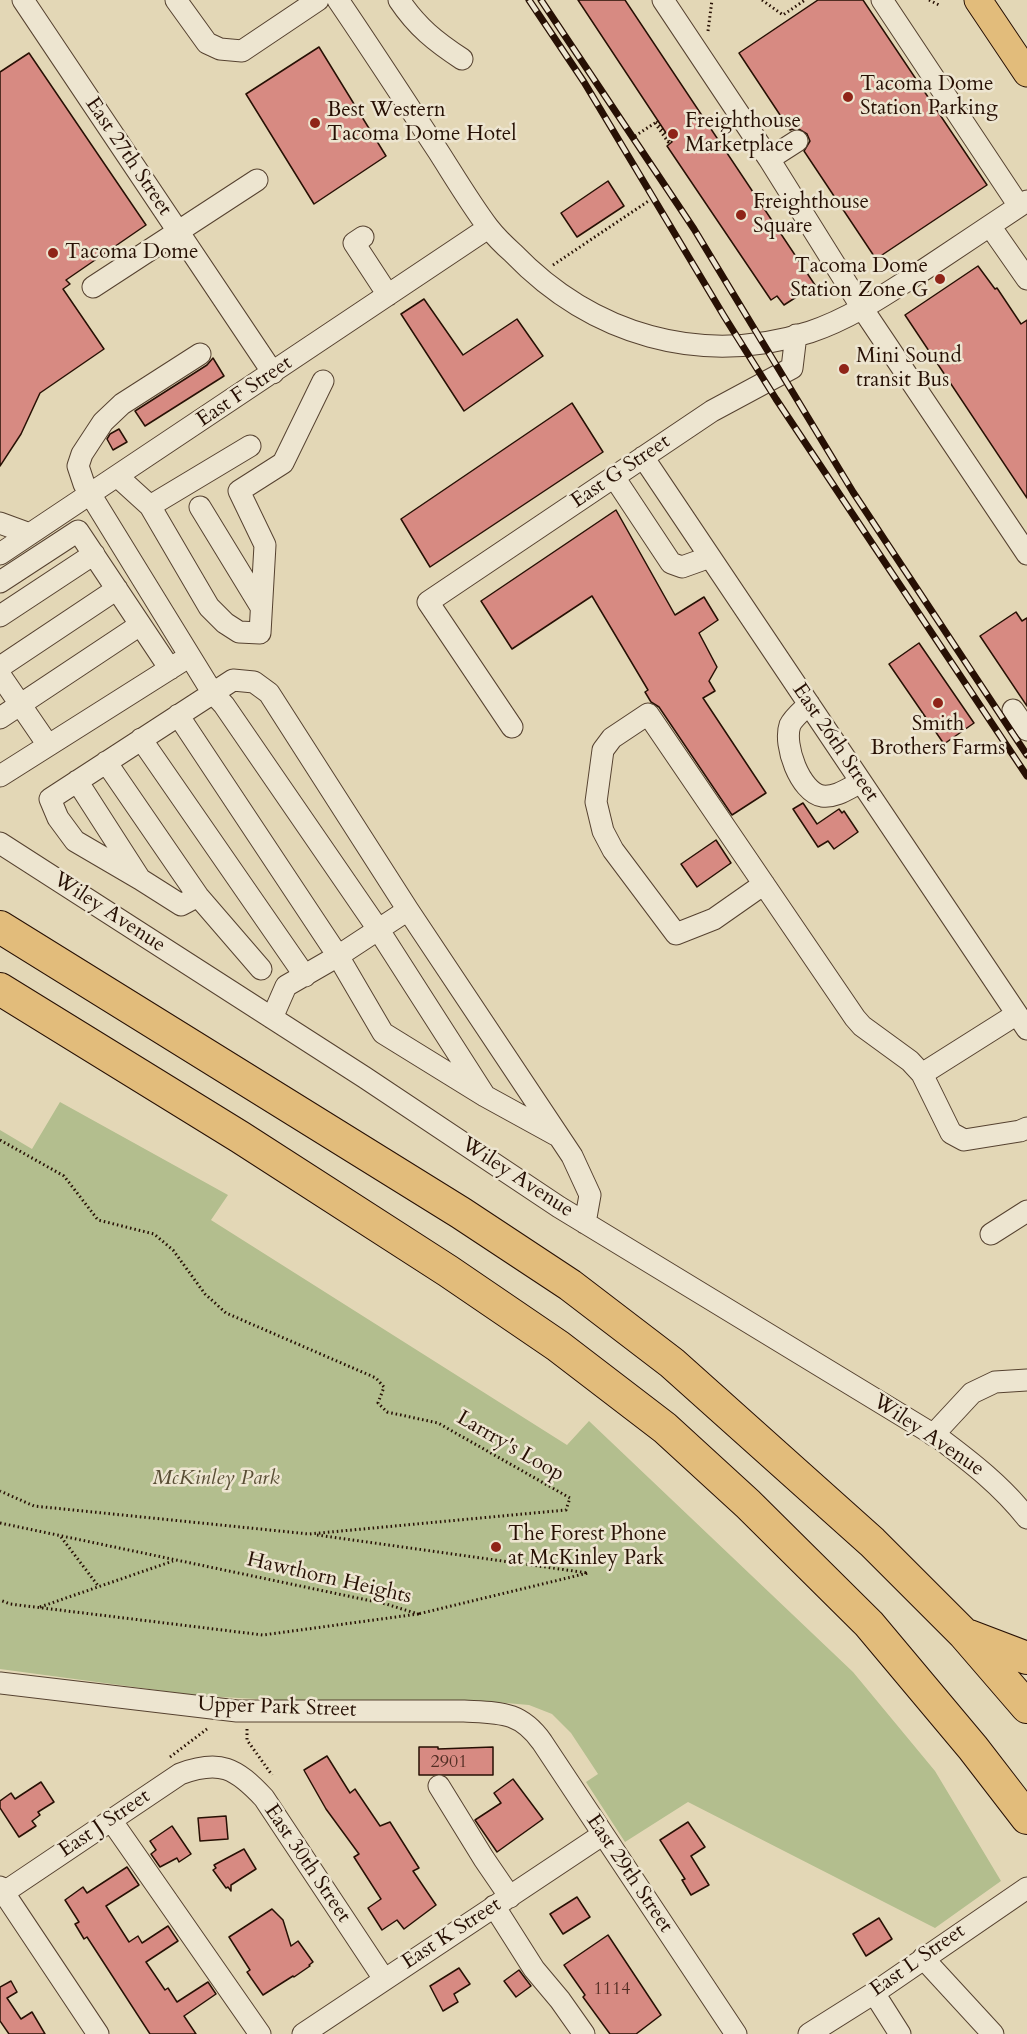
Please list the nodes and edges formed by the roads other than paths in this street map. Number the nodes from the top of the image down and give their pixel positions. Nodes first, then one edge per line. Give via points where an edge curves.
1 (176, 0) edge
2 (318, 0) edge
3 (339, 0) edge
4 (399, 0) edge
5 (663, 0) edge
6 (882, 0) edge
7 (978, 0) edge
8 (30, 2) edge
9 (462, 59) dead end
10 (1027, 73) edge
11 (797, 141) dead end
12 (769, 159) junction
13 (257, 180) dead end
14 (1023, 203) edge
15 (990, 226) junction
16 (488, 228) junction
17 (178, 232) junction
18 (363, 237) dead end
19 (1027, 279) edge
20 (93, 287) dead end
21 (388, 296) junction
22 (862, 308) junction
23 (796, 335) junction
24 (200, 354) dead end
25 (273, 373) junction
26 (323, 381) dead end
27 (250, 446) dead end
28 (643, 457) junction
29 (117, 476) junction
30 (614, 477) junction
31 (90, 494) junction
32 (150, 507) junction
33 (200, 507) dead end
34 (0, 523) edge
35 (30, 534) junction
36 (1025, 545) edge
37 (0, 554) edge
38 (94, 554) junction
39 (710, 557) junction
40 (0, 582) edge
41 (117, 589) junction
42 (261, 607) junction
43 (0, 616) edge
44 (140, 625) junction
45 (189, 656) junction
46 (0, 667) edge
47 (171, 669) junction
48 (0, 675) edge
49 (212, 692) junction
50 (20, 704) junction
51 (809, 704) junction
52 (1013, 710) dead end
53 (178, 715) junction
54 (0, 718) edge
55 (512, 727) dead end
56 (1027, 730) edge
57 (141, 739) junction
58 (48, 745) junction
59 (106, 762) junction
60 (0, 776) edge
61 (77, 781) junction
62 (861, 782) junction
63 (0, 843) edge
64 (140, 879) junction
65 (764, 884) junction
66 (198, 896) junction
67 (408, 910) junction
68 (0, 927) edge
69 (378, 929) junction
70 (338, 956) junction
71 (261, 969) dead end
72 (305, 976) junction
73 (0, 989) edge
74 (0, 999) edge
75 (272, 1018) junction
76 (1022, 1022) edge
77 (922, 1074) junction
78 (485, 1096) junction
79 (1027, 1128) edge
80 (240, 1137) junction
81 (559, 1137) junction
82 (1027, 1211) edge
83 (585, 1222) junction
84 (991, 1234) dead end
85 (1027, 1380) edge
86 (933, 1435) junction
87 (1027, 1518) edge
88 (964, 1634) junction
89 (1027, 1658) edge
90 (0, 1683) edge
91 (1027, 1707) edge
92 (519, 1718) joint
93 (215, 1765) joint
94 (440, 1786) dead end
95 (1027, 1818) edge
96 (111, 1820) junction
97 (602, 1835) junction
98 (1027, 1888) edge
99 (1, 1892) edge
100 (502, 1902) junction
101 (923, 1958) junction
102 (384, 1979) junction
103 (874, 1993) junction
104 (98, 2034) edge
105 (260, 2034) edge
106 (303, 2034) edge
107 (584, 2034) edge
108 (736, 2034) edge
109 (809, 2034) edge
110 (900, 2034) edge
111 (993, 2034) edge

1 - 2 street via 207,43 242,51
3 - 16 street
4 - 9 street via 434,41
5 - 12 street
6 - 14 street
7 - 10 main road
8 - 17 street, East 27th Street
11 - 12 street
12 - 22 street
13 - 17 street
14 - 15 street
15 - 19 street
15 - 22 street
16 - 21 street, East F Street
16 - 23 street via 541,281 574,304 636,333 713,346 768,342
17 - 20 street
17 - 25 street, East 27th Street
18 - 21 street via 354,243
21 - 25 street, East F Street
22 - 23 street
22 - 36 street
23 - 28 street, East G Street via 792,368 712,411
24 - 31 street via 122,404 103,422 78,466
25 - 29 street, East F Street
26 - 42 street via 284,463 239,491 265,545
27 - 32 street
28 - 30 street, East G Street
28 - 39 street, East 26th Street
29 - 31 street, East F Street
29 - 32 street
30 - 39 street via 671,562 682,567
30 - 55 street, East G Street via 428,602
31 - 35 street, East F Street
31 - 45 street
32 - 42 street via 209,607 225,623 239,632 260,633
33 - 42 street
34 - 35 street
35 - 37 street, East F Street
38 - 40 street via 78,531
38 - 41 street
38 - 43 street
39 - 51 street, East 26th Street
41 - 44 street
41 - 46 street
44 - 47 street
44 - 50 street
45 - 47 street
45 - 49 street
47 - 58 street
48 - 50 street
49 - 53 street
49 - 67 street via 233,680 254,682 269,693
49 - 69 street
50 - 54 street
50 - 58 street
51 - 62 street, East 26th Street
51 - 62 street via 790,725 789,742 792,761 809,789 820,796 834,795
52 - 56 street
53 - 57 street
53 - 70 street
57 - 59 street
57 - 72 street
58 - 60 street
59 - 61 street
59 - 66 street
61 - 64 street
61 - 64 street via 50,799 58,818 75,841
62 - 76 street, East 26th Street
63 - 75 street, Wiley Avenue
64 - 66 street via 181,905
65 - 65 street via 648,714 612,738 603,750 596,802 603,831 676,934 714,918
65 - 77 street via 862,1026
66 - 71 street
67 - 69 street
67 - 81 street
68 - 88 highway via 461,1212 570,1285 672,1363 872,1542
69 - 70 street
69 - 78 street
70 - 72 street
70 - 78 street via 383,1033
72 - 75 street via 286,986
73 - 80 highway
74 - 80 highway
75 - 83 street, Wiley Avenue
76 - 77 street
77 - 79 street via 951,1133 964,1140
78 - 81 street
80 - 95 highway via 558,1346 665,1428 868,1624
81 - 83 street via 573,1156 590,1195
82 - 84 street
83 - 86 street, Wiley Avenue
85 - 86 street via 996,1382 972,1392
86 - 87 street, Wiley Avenue via 975,1464
88 - 89 highway
88 - 91 highway
90 - 92 street, Upper Park Street via 237,1711 464,1711
92 - 97 street, East 29th Street via 542,1742
93 - 96 street, East J Street via 180,1774
93 - 102 street, East 30th Street via 240,1775 264,1798
94 - 100 street
96 - 99 street, East J Street
96 - 105 street
97 - 100 street, East K Street
97 - 108 street, East 29th Street
98 - 101 street, East L Street
99 - 104 street
100 - 102 street, East K Street
100 - 107 street via 534,1969
101 - 103 street, East L Street
101 - 111 street
102 - 106 street, East K Street
103 - 109 street, East L Street
103 - 110 street

